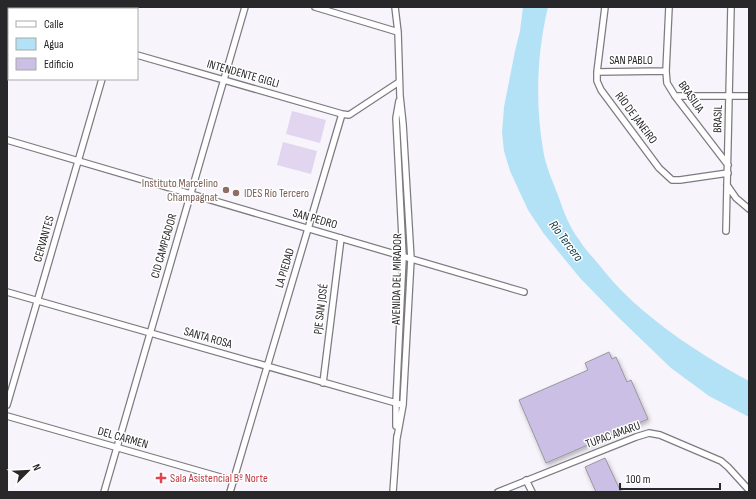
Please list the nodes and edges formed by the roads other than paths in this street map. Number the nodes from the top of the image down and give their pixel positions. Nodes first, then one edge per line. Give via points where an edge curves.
1 (245, 7) edge
2 (315, 7) edge
3 (395, 7) edge
4 (605, 7) edge
5 (669, 7) edge
6 (731, 7) edge
7 (398, 32) junction
8 (138, 55) edge
9 (666, 71) junction
10 (597, 72) junction
11 (102, 80) edge
12 (224, 80) junction
13 (399, 82) junction
14 (400, 96) junction
15 (675, 96) junction
16 (749, 96) edge
17 (730, 97) junction
18 (342, 114) junction
19 (7, 140) edge
20 (78, 161) junction
21 (728, 165) junction
22 (728, 173) junction
23 (727, 185) junction
24 (191, 194) junction
25 (749, 209) edge
26 (308, 229) junction
27 (726, 231) dead end
28 (342, 238) junction
29 (404, 257) junction
30 (411, 259) junction
31 (7, 292) edge
32 (524, 292) dead end
33 (37, 300) junction
34 (150, 333) junction
35 (268, 367) junction
36 (323, 383) junction
37 (396, 403) junction
38 (7, 405) edge
39 (403, 405) junction
40 (7, 416) edge
41 (397, 438) junction
42 (117, 448) junction
43 (526, 480) junction
44 (234, 481) junction
45 (749, 490) edge
46 (104, 492) edge
47 (230, 492) edge
48 (394, 492) edge
49 (498, 492) edge
50 (532, 492) edge

1 - 12 street, CID CAMPEADOR
2 - 7 street
3 - 7 street, AVENIDA DEL MIRADOR
4 - 10 street, RÍO DE JANEIRO
5 - 9 street, BRASILIA
6 - 17 street, BRASIL
7 - 13 street, AVENIDA DEL MIRADOR
8 - 12 street, INTENDENTE GIGLI
9 - 10 street, SAN PABLO
9 - 15 street, BRASILIA via 667,83
10 - 22 street, RÍO DE JANEIRO via 601,90 659,168 672,180
11 - 20 street, CERVANTES
12 - 18 street, INTENDENTE GIGLI
12 - 24 street, CID CAMPEADOR
13 - 14 street, AVENIDA DEL MIRADOR
13 - 18 street via 349,114
14 - 29 street, AVENIDA DEL MIRADOR via 396,118
14 - 30 street, AVENIDA DEL MIRADOR
15 - 17 street
15 - 21 street, BRASILIA
16 - 17 street
17 - 21 street, BRASIL
18 - 26 street, LA PIEDAD
19 - 20 street, SAN PEDRO
20 - 24 street, SAN PEDRO
20 - 33 street, CERVANTES
21 - 22 street, BRASIL
22 - 23 street, BRASIL
23 - 25 street via 736,198
23 - 27 street, BRASIL
24 - 26 street, SAN PEDRO
24 - 34 street, CID CAMPEADOR
26 - 28 street, SAN PEDRO
26 - 35 street, LA PIEDAD
28 - 29 street, SAN PEDRO
28 - 36 street, PJE SAN JOSÉ
29 - 30 street, SAN PEDRO
29 - 37 street, AVENIDA DEL MIRADOR
30 - 32 street, SAN PEDRO
30 - 39 street, AVENIDA DEL MIRADOR
31 - 33 street, SANTA ROSA
33 - 34 street, SANTA ROSA
33 - 38 street, CERVANTES
34 - 35 street, SANTA ROSA
34 - 42 street, CID CAMPEADOR
35 - 36 street, SANTA ROSA
35 - 44 street, LA PIEDAD
36 - 37 street, SANTA ROSA
37 - 39 street, SANTA ROSA
37 - 41 street, AVENIDA DEL MIRADOR
39 - 41 street, AVENIDA DEL MIRADOR
40 - 42 street, DEL CARMEN
41 - 48 street, AVENIDA DEL MIRADOR
42 - 44 street, DEL CARMEN
42 - 46 street, CID CAMPEADOR
43 - 45 street, TUPAC AMARU via 649,433 660,435 721,461
43 - 49 street, TUPAC AMARU
43 - 50 street
44 - 47 street, LA PIEDAD

